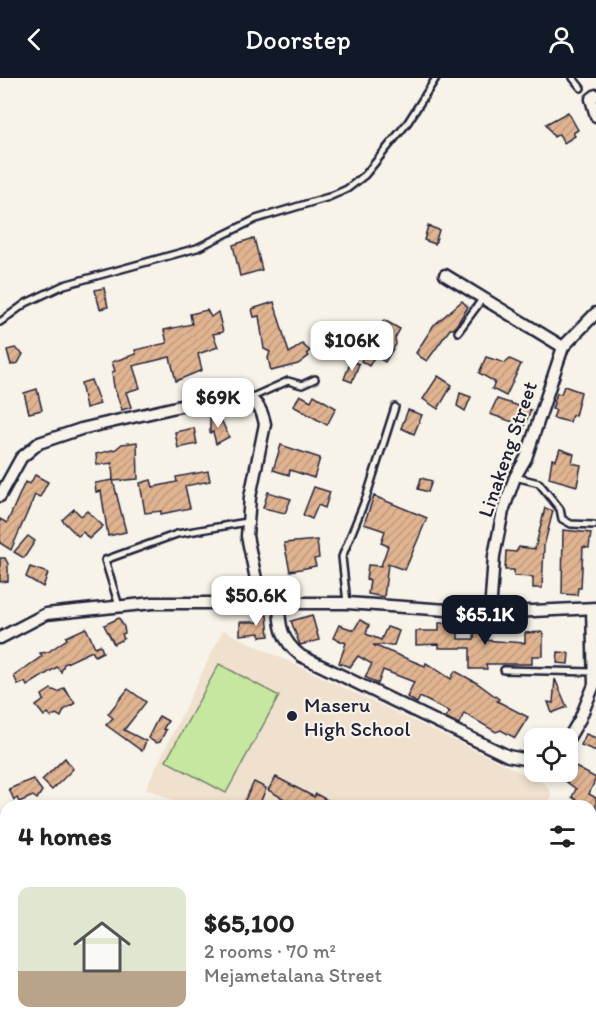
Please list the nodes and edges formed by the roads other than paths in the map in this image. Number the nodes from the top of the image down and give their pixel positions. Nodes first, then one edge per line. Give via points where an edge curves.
1 (436, 78) edge
2 (573, 78) edge
3 (581, 88) dead end
4 (596, 95) edge
5 (596, 116) edge
6 (445, 275) dead end
7 (483, 298) junction
8 (596, 313) edge
9 (0, 322) edge
10 (458, 332) dead end
11 (563, 347) junction
12 (315, 379) dead end
13 (250, 398) junction
14 (395, 407) dead end
15 (515, 477) junction
16 (0, 496) edge
17 (248, 522) junction
18 (594, 525) dead end
19 (279, 601) junction
20 (261, 603) junction
21 (347, 603) junction
22 (119, 606) junction
23 (594, 609) edge
24 (490, 613) junction
25 (0, 638) edge
26 (504, 670) dead end
27 (594, 672) junction
28 (574, 728) edge
29 (524, 759) edge

1 - 9 lane via 408,122 365,175 347,189 256,219 197,248 64,285 26,303
2 - 3 lane
4 - 5 street via 591,99
6 - 7 street
7 - 10 lane
7 - 11 street
8 - 11 street, Linakeng Street
11 - 15 street, Linakeng Street via 526,459
12 - 13 lane via 302,385 288,381
13 - 16 street via 228,395 39,442 21,458
13 - 17 street via 263,413 265,424
14 - 21 lane via 342,557
15 - 18 lane via 538,483 560,509 562,519 571,524
15 - 24 street, Linakeng Street via 494,556
17 - 20 street via 250,556
17 - 22 lane via 177,534 105,560
19 - 20 street
19 - 21 street
19 - 29 street via 282,635 287,645 301,656 508,756
20 - 22 street
21 - 24 street
22 - 25 street via 46,614
23 - 24 street
23 - 27 street
26 - 27 lane
27 - 28 street via 590,697

